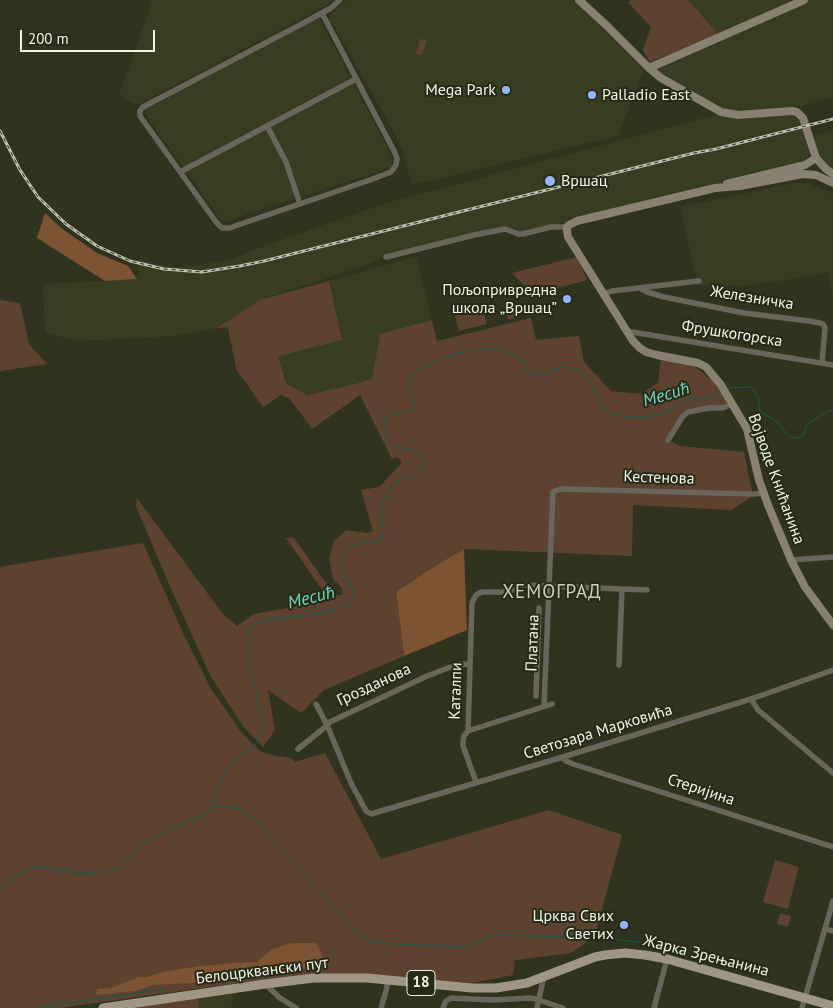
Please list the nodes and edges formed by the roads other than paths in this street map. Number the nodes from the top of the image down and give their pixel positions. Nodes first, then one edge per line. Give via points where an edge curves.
1 (340, 0) edge
2 (579, 0) edge
3 (804, 0) edge
4 (322, 13) junction
5 (649, 68) junction
6 (356, 79) junction
7 (267, 126) junction
8 (816, 158) junction
9 (180, 172) junction
10 (833, 174) edge
11 (746, 181) junction
12 (833, 182) edge
13 (715, 188) junction
14 (300, 204) junction
15 (567, 227) junction
16 (386, 257) dead end
17 (700, 281) dead end
18 (640, 288) junction
19 (604, 294) junction
20 (626, 331) junction
21 (822, 363) junction
22 (833, 365) edge
23 (733, 404) junction
24 (668, 440) dead end
25 (553, 492) joint
26 (764, 493) junction
27 (833, 557) edge
28 (791, 560) junction
29 (549, 586) junction
30 (622, 589) junction
31 (647, 590) dead end
32 (539, 608) dead end
33 (833, 625) edge
34 (470, 664) junction
35 (619, 665) dead end
36 (537, 668) junction
37 (546, 668) junction
38 (833, 670) edge
39 (536, 696) dead end
40 (751, 699) junction
41 (316, 704) dead end
42 (552, 704) dead end
43 (544, 706) junction
44 (327, 725) junction
45 (468, 731) junction
46 (298, 749) dead end
47 (563, 757) junction
48 (833, 773) edge
49 (476, 782) junction
50 (833, 847) edge
51 (833, 901) edge
52 (825, 929) junction
53 (833, 931) edge
54 (667, 960) junction
55 (544, 976) junction
56 (388, 980) junction
57 (527, 983) junction
58 (265, 984) junction
59 (540, 992) junction
60 (804, 998) junction
61 (539, 1000) junction
62 (833, 1006) edge
63 (293, 1007) edge
64 (103, 1008) edge
65 (381, 1008) edge
66 (443, 1008) edge
67 (537, 1008) edge
68 (563, 1008) edge
69 (654, 1008) edge
70 (802, 1008) edge

1 - 4 street
2 - 5 street
3 - 5 street
4 - 6 street
4 - 9 street via 143,107 140,116
5 - 8 street via 721,112 738,115 798,112
6 - 7 street
6 - 14 street via 394,151 396,165 384,175
7 - 9 street
7 - 14 street via 286,162
8 - 10 street
8 - 11 street via 805,165
9 - 14 street via 222,228
11 - 12 street via 803,174
11 - 13 street
11 - 13 street via 732,187
13 - 15 street
15 - 16 street via 523,234 505,229
15 - 19 street, Војводе Книћанина via 568,237
17 - 18 street
18 - 19 street
18 - 21 street, Железничка via 664,297 744,313 823,324
19 - 20 street, Војводе Книћанина
20 - 21 street, Фрушкогорска
20 - 23 street, Војводе Книћанина via 632,341 646,352 698,362 706,367
21 - 22 street, Фрушкогорска
23 - 24 street via 688,412
23 - 26 street, Војводе Книћанина via 747,429
25 - 26 street, Кестенова via 560,489
25 - 29 street, Платана
26 - 28 street, Војводе Книћанина
27 - 28 street
28 - 33 street, Војводе Книћанина via 805,587
29 - 30 street
29 - 34 street, Каталпи via 519,585 510,592 482,592 474,597
29 - 37 street, Платана
30 - 31 street
30 - 35 street
32 - 36 street
34 - 44 street, Грозданова via 456,665 427,676
34 - 45 street, Каталпи
36 - 37 street
36 - 39 street
37 - 43 street, Платана
38 - 40 street, Светозара Марковића
40 - 47 street, Светозара Марковића
40 - 48 street via 758,710
41 - 44 street
42 - 43 street
43 - 45 street
44 - 46 street, Грозданова
44 - 49 street, Светозара Марковића via 351,783 369,813
45 - 49 street, Каталпи via 463,738 463,746
47 - 49 street, Светозара Марковића
47 - 50 street, Стеријина via 573,764
51 - 52 street
52 - 53 street
52 - 60 street
54 - 55 main road, Жарка Зрењанина / 18 via 635,953 615,953
54 - 60 main road, Жарка Зрењанина / 18
54 - 69 street
55 - 57 main road, Белоцрквански пут / 18
55 - 59 street
56 - 57 main road, Белоцрквански пут / 18 via 486,989
56 - 58 main road, Белоцрквански пут / 18 via 323,978
56 - 65 street
57 - 59 street
58 - 63 street
58 - 64 main road, Белоцрквански пут / 18
59 - 61 street
60 - 62 main road, Жарка Зрењанина / 18
60 - 70 street
61 - 66 street via 451,998
61 - 67 street
61 - 68 street

